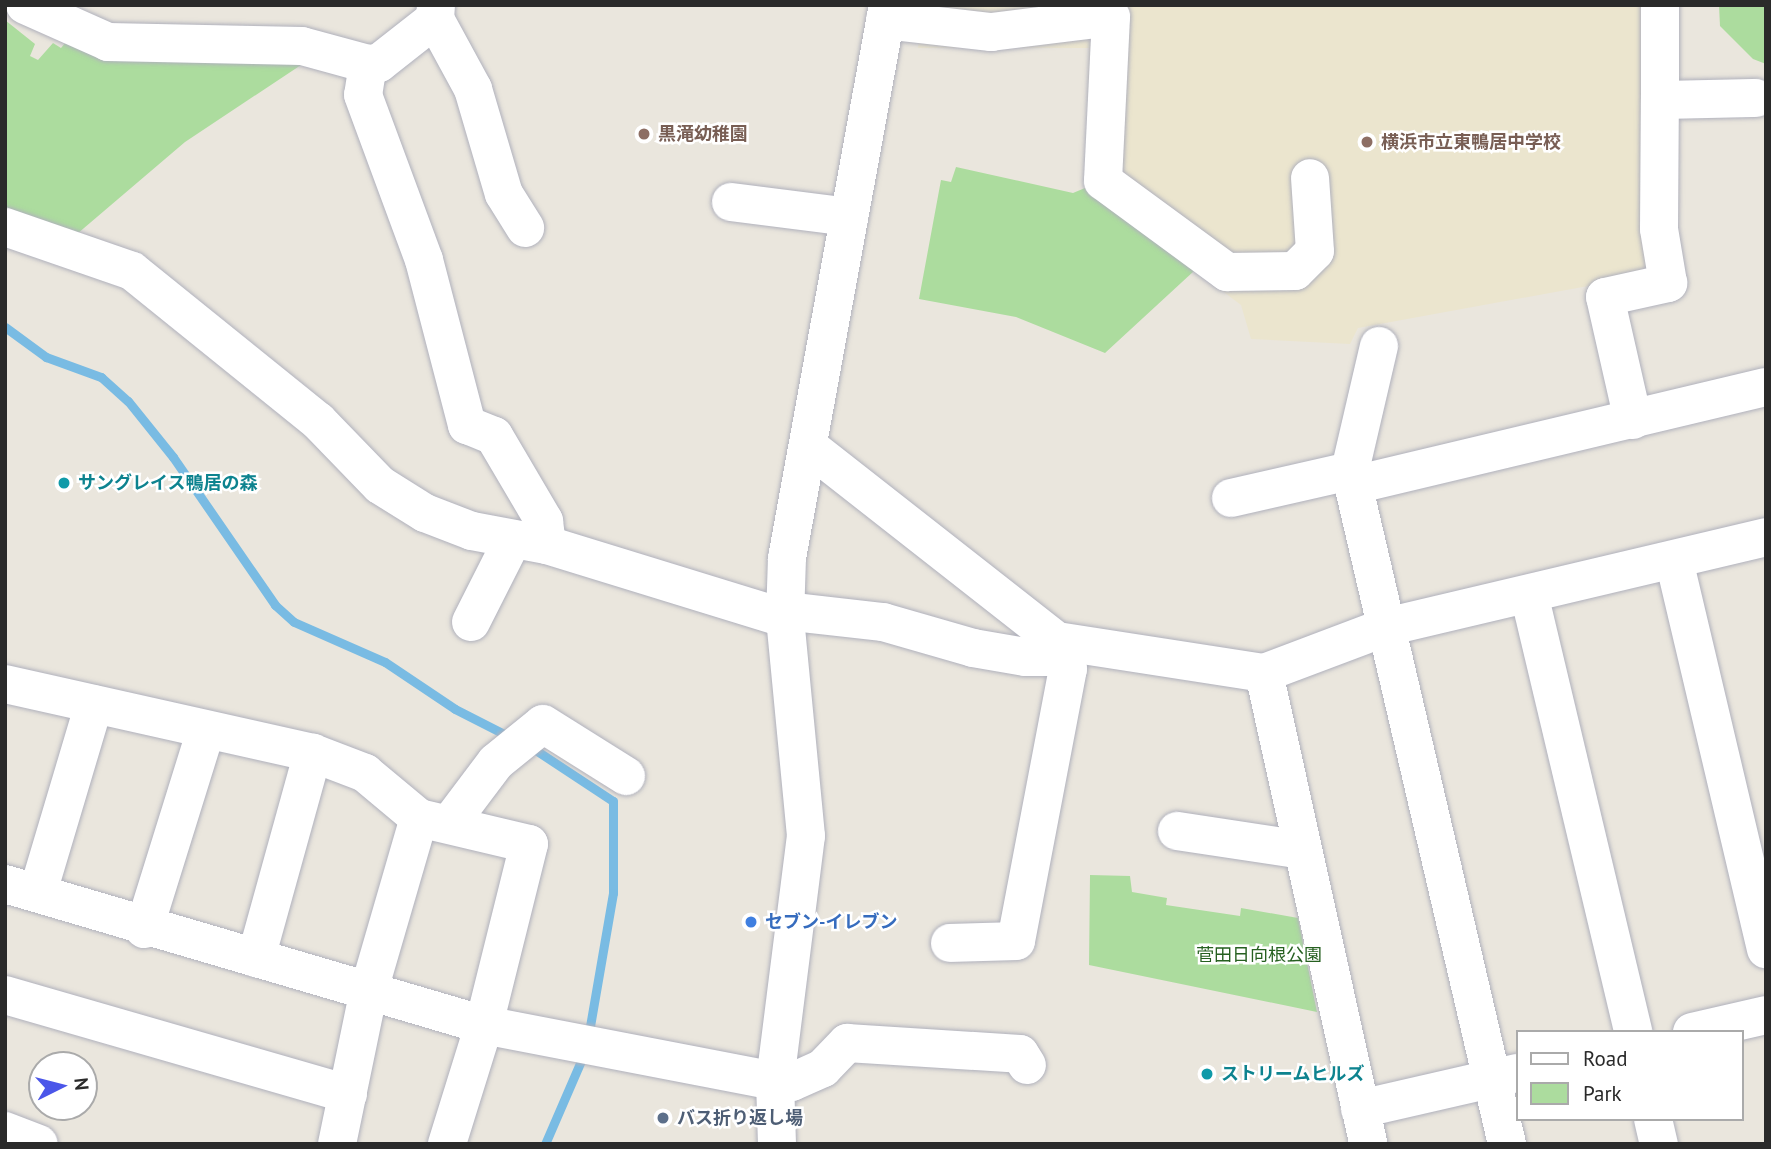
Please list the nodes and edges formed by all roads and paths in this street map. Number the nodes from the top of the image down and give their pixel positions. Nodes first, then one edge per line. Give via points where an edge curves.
1 (26, 5) edge
2 (1660, 5) edge
3 (436, 12) edge
4 (886, 13) edge
5 (368, 64) junction
6 (1756, 98) dead end
7 (1660, 100) junction
8 (1310, 178) dead end
9 (731, 202) dead end
10 (849, 217) junction
11 (5, 227) edge
12 (525, 228) dead end
13 (1379, 346) dead end
14 (1766, 387) edge
15 (1633, 420) junction
16 (808, 446) junction
17 (1352, 478) junction
18 (1231, 498) dead end
19 (1766, 537) edge
20 (530, 542) junction
21 (1674, 560) junction
22 (1529, 594) junction
23 (785, 615) junction
24 (471, 622) dead end
25 (1387, 626) junction
26 (1060, 649) junction
27 (1264, 673) junction
28 (5, 684) edge
29 (94, 704) junction
30 (206, 730) junction
31 (313, 753) junction
32 (626, 776) dead end
33 (435, 820) junction
34 (1178, 831) dead end
35 (1303, 850) junction
36 (21, 888) edge
37 (144, 929) junction
38 (950, 943) dead end
39 (1766, 949) edge
40 (256, 958) junction
41 (369, 990) junction
42 (5, 995) edge
43 (1766, 1015) edge
44 (484, 1025) junction
45 (1633, 1030) edge
46 (1701, 1030) edge
47 (1027, 1065) dead end
48 (1505, 1075) edge
49 (775, 1081) junction
50 (348, 1094) junction
51 (1653, 1121) edge
52 (1364, 1126) edge
53 (5, 1131) edge
54 (39, 1144) edge
55 (337, 1144) edge
56 (447, 1144) edge
57 (777, 1144) edge
58 (1507, 1144) edge
59 (1659, 1144) edge

1 - 5 street via 108,42 302,46
2 - 7 street
3 - 5 street via 379,63
3 - 12 street via 473,89 504,194
4 - 8 street via 991,32 1111,18 1103,181 1227,272 1295,271 1315,251
4 - 10 street
5 - 20 street via 363,95 424,260 467,425 495,436 544,521
6 - 7 street
7 - 15 street via 1659,229 1668,283 1605,297
9 - 10 street
10 - 16 street
11 - 20 street via 132,271 318,421 380,485 425,513 472,531
13 - 17 street
14 - 15 street
15 - 17 street
16 - 23 street via 788,558
16 - 26 street
17 - 18 street
17 - 25 street
19 - 21 street
20 - 23 street
20 - 24 street
21 - 22 street
21 - 39 street
22 - 25 street
22 - 45 street
23 - 26 street via 883,622 973,648 1025,657
23 - 49 street via 807,836
25 - 27 street
25 - 48 street
26 - 27 street
26 - 38 street via 1068,669 1016,941
27 - 35 street
28 - 29 street
29 - 30 street
29 - 36 street
30 - 31 street
30 - 37 street
31 - 33 street via 365,774
31 - 40 street
32 - 33 street via 543,724
33 - 41 street
33 - 44 street via 529,844
34 - 35 street
35 - 52 street
36 - 37 street
37 - 40 street
40 - 41 street
41 - 44 street
41 - 50 street
42 - 50 street
43 - 46 street
44 - 49 street
44 - 56 street
47 - 49 street via 1020,1054 847,1043 823,1068 792,1082
48 - 52 street
48 - 58 street
49 - 57 street
50 - 55 street
51 - 59 street
53 - 54 street

